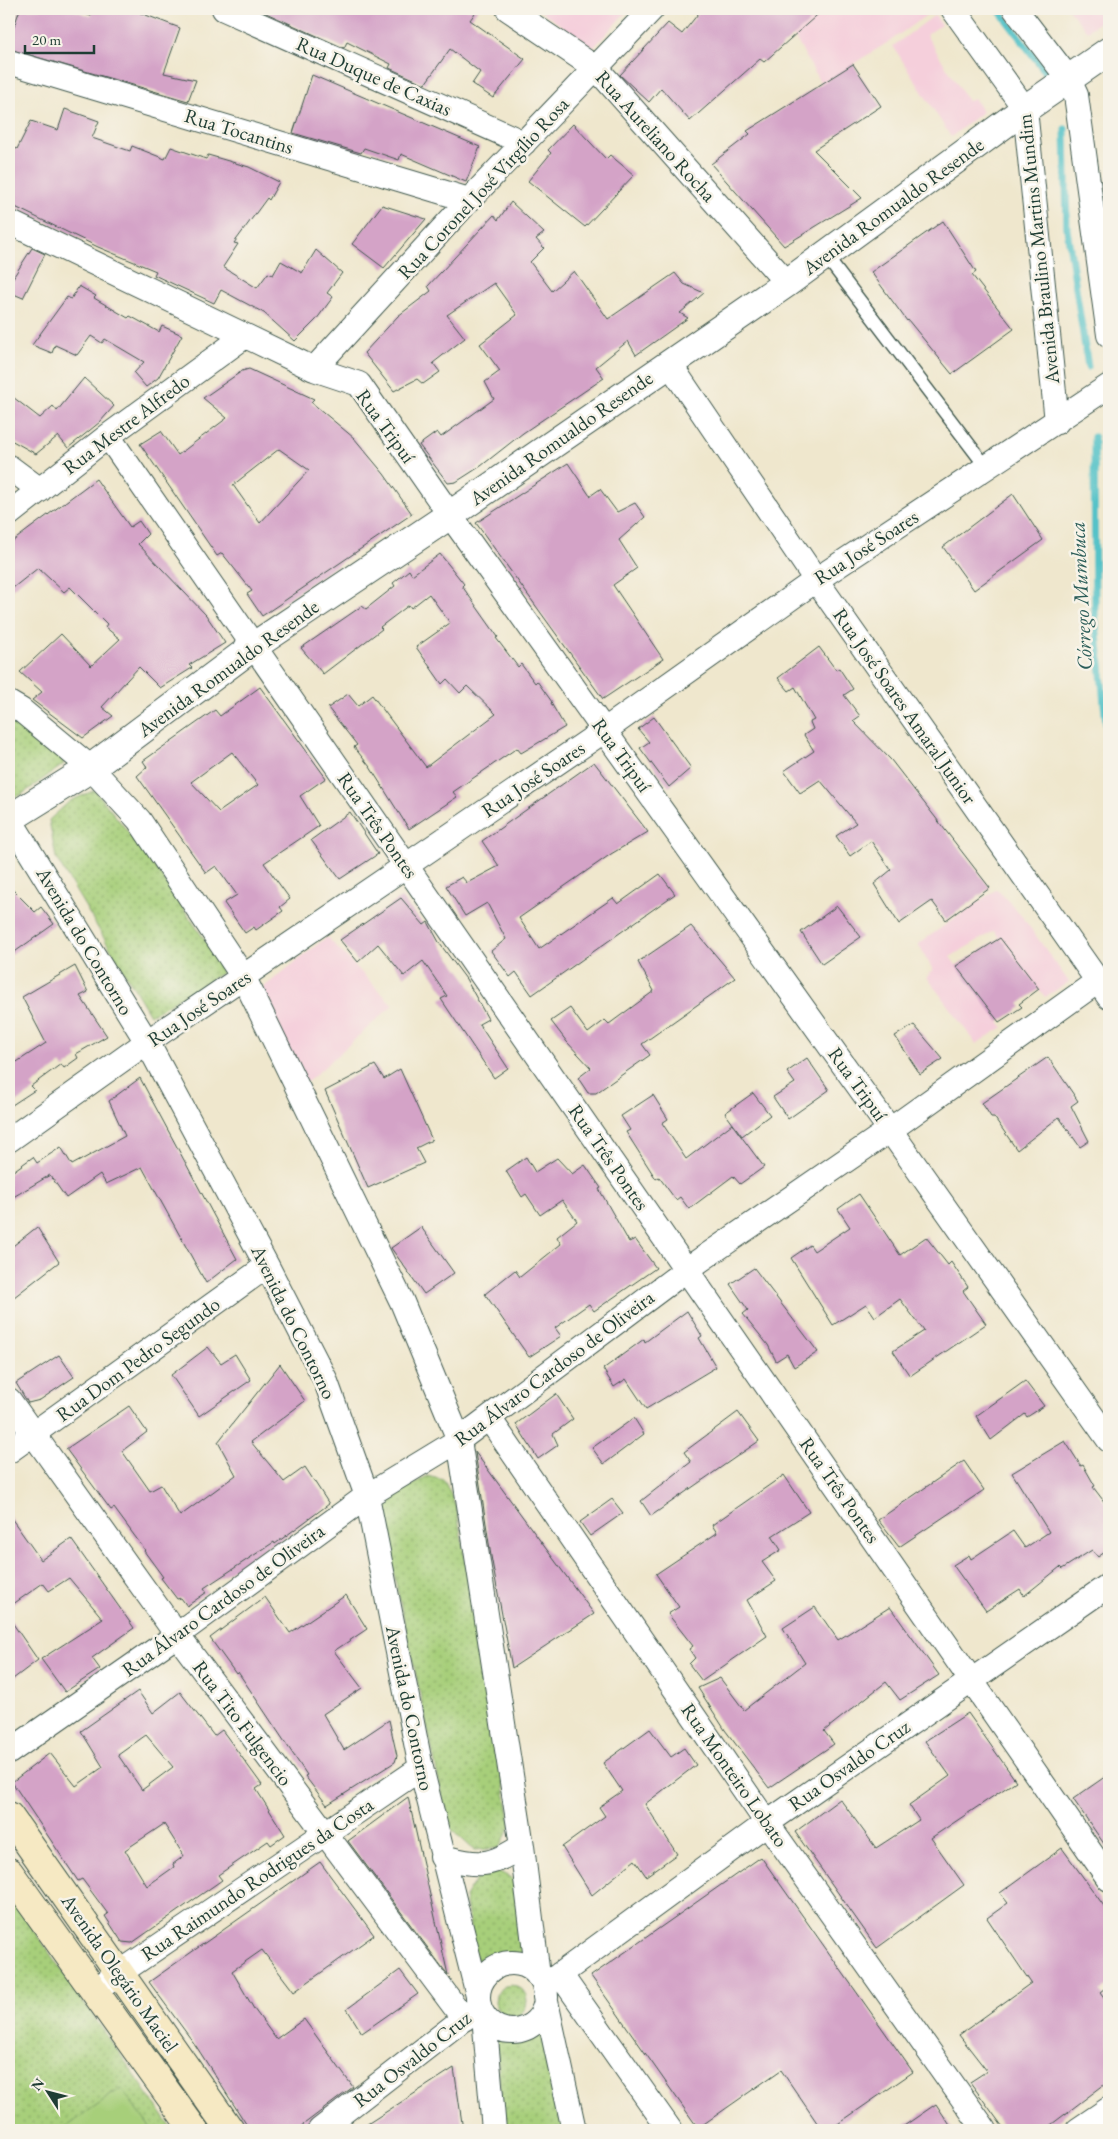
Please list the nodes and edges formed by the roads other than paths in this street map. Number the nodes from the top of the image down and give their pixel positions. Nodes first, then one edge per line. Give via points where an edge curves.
1 (224, 9) edge
2 (508, 9) edge
3 (652, 9) edge
4 (953, 9) edge
5 (1015, 9) edge
6 (1109, 51) edge
7 (9, 62) edge
8 (597, 69) junction
9 (1068, 78) junction
10 (1025, 109) junction
11 (524, 143) junction
12 (469, 200) junction
13 (13, 229) edge
14 (825, 255) junction
15 (787, 283) junction
16 (1109, 335) edge
17 (245, 336) junction
18 (669, 363) junction
19 (314, 369) junction
20 (1109, 386) edge
21 (1057, 422) junction
22 (108, 436) junction
23 (9, 467) edge
24 (987, 468) junction
25 (40, 490) junction
26 (9, 514) edge
27 (450, 515) junction
28 (816, 580) junction
29 (254, 646) junction
30 (9, 703) edge
31 (605, 730) junction
32 (91, 768) junction
33 (9, 818) edge
34 (406, 866) junction
35 (244, 978) junction
36 (1104, 989) edge
37 (147, 1042) junction
38 (890, 1130) junction
39 (9, 1140) edge
40 (267, 1266) junction
41 (686, 1270) junction
42 (9, 1400) edge
43 (489, 1418) junction
44 (34, 1434) junction
45 (459, 1440) junction
46 (1109, 1440) edge
47 (9, 1451) edge
48 (367, 1496) junction
49 (1109, 1585) edge
50 (177, 1635) junction
51 (971, 1680) junction
52 (9, 1752) edge
53 (421, 1768) junction
54 (9, 1816) edge
55 (767, 1822) junction
56 (324, 1833) junction
57 (522, 1846) junction
58 (442, 1857) junction
59 (9, 1872) edge
60 (1109, 1879) edge
61 (120, 1973) junction
62 (547, 1983) junction
63 (92, 1991) junction
64 (476, 2009) junction
65 (1109, 2109) edge
66 (194, 2130) edge
67 (230, 2130) edge
68 (320, 2130) edge
69 (494, 2130) edge
70 (574, 2130) edge
71 (670, 2130) edge
72 (985, 2130) edge
73 (1078, 2130) edge

1 - 11 street, Rua Duque de Caxias
2 - 8 street, Rua Aureliano Rocha
3 - 8 street, Rua Coronel José Virgílio Rosa
4 - 10 street, Avenida Braulino Martins Mundim
5 - 9 street
6 - 9 street, Avenida Romualdo Resende
7 - 12 street, Rua Tocantins
8 - 11 street, Rua Coronel José Virgílio Rosa
8 - 15 street, Rua Aureliano Rocha
9 - 10 street, Avenida Romualdo Resende
9 - 16 street via 1076,95
10 - 14 street, Avenida Romualdo Resende
10 - 21 street, Avenida Braulino Martins Mundim
11 - 12 street, Rua Coronel José Virgílio Rosa
12 - 19 street, Rua Coronel José Virgílio Rosa
13 - 17 street, Rua Tripuí
14 - 15 street, Avenida Romualdo Resende
14 - 24 lane
15 - 18 street, Avenida Romualdo Resende
17 - 19 street, Rua Tripuí
17 - 22 street, Rua Mestre Alfredo
18 - 27 street, Avenida Romualdo Resende
18 - 28 street, Rua José Soares Amaral Junior
19 - 27 street, Rua Tripuí via 358,384
20 - 21 street, Rua José Soares
21 - 24 street, Rua José Soares
22 - 25 street, Rua Mestre Alfredo
22 - 29 street, Rua Três Pontes
23 - 25 street
24 - 28 street, Rua José Soares
25 - 26 street, Rua Mestre Alfredo
27 - 29 street, Avenida Romualdo Resende
27 - 31 street, Rua Tripuí
28 - 31 street, Rua José Soares
28 - 36 street, Rua José Soares Amaral Junior
29 - 32 street, Avenida Romualdo Resende
29 - 34 street, Rua Três Pontes
30 - 32 street
31 - 34 street, Rua José Soares
31 - 38 street, Rua Tripuí
32 - 33 street, Avenida Romualdo Resende
32 - 35 street via 139,820
33 - 37 street, Avenida do Contorno
34 - 35 street, Rua José Soares
34 - 41 street, Rua Três Pontes
35 - 37 street, Rua José Soares
35 - 45 street via 402,1302
36 - 38 street, Rua Álvaro Cardoso de Oliveira
37 - 39 street, Rua José Soares
37 - 40 street, Avenida do Contorno
38 - 41 street, Rua Álvaro Cardoso de Oliveira
38 - 46 street, Rua Tripuí
40 - 44 street, Rua Dom Pedro Segundo
40 - 48 street, Avenida do Contorno via 325,1379
41 - 43 street, Rua Álvaro Cardoso de Oliveira
41 - 51 street, Rua Três Pontes
42 - 44 street, Rua Tito Fulgencio
43 - 45 street, Rua Álvaro Cardoso de Oliveira
43 - 55 street, Rua Monteiro Lobato
44 - 47 street, Rua Dom Pedro Segundo
44 - 50 street, Rua Tito Fulgencio
45 - 48 street, Rua Álvaro Cardoso de Oliveira
45 - 57 street
48 - 50 street, Rua Álvaro Cardoso de Oliveira
48 - 53 street, Avenida do Contorno
49 - 51 street, Rua Osvaldo Cruz
50 - 52 street, Rua Álvaro Cardoso de Oliveira
50 - 56 street, Rua Tito Fulgencio
51 - 55 street, Rua Osvaldo Cruz
51 - 60 street, Rua Três Pontes
53 - 56 street, Rua Raimundo Rodrigues da Costa
53 - 58 street, Avenida do Contorno
54 - 61 main road, Avenida Olegário Maciel
55 - 62 street, Rua Osvaldo Cruz
55 - 72 street, Rua Monteiro Lobato
56 - 61 street, Rua Raimundo Rodrigues da Costa
56 - 64 street, Rua Tito Fulgencio
57 - 58 street via 501,1860 475,1865
57 - 62 street
58 - 64 street, Avenida do Contorno
59 - 63 main road, Avenida Olegário Maciel
61 - 63 street, Rua Raimundo Rodrigues da Costa
61 - 67 main road, Avenida Olegário Maciel
62 - 64 street via 519,1964 497,1967 481,1983
62 - 64 street via 544,2008 539,2017 522,2030 500,2029
62 - 70 street
62 - 71 street
63 - 66 main road, Avenida Olegário Maciel
64 - 68 street, Rua Osvaldo Cruz
64 - 69 street, Avenida do Contorno
65 - 73 street

